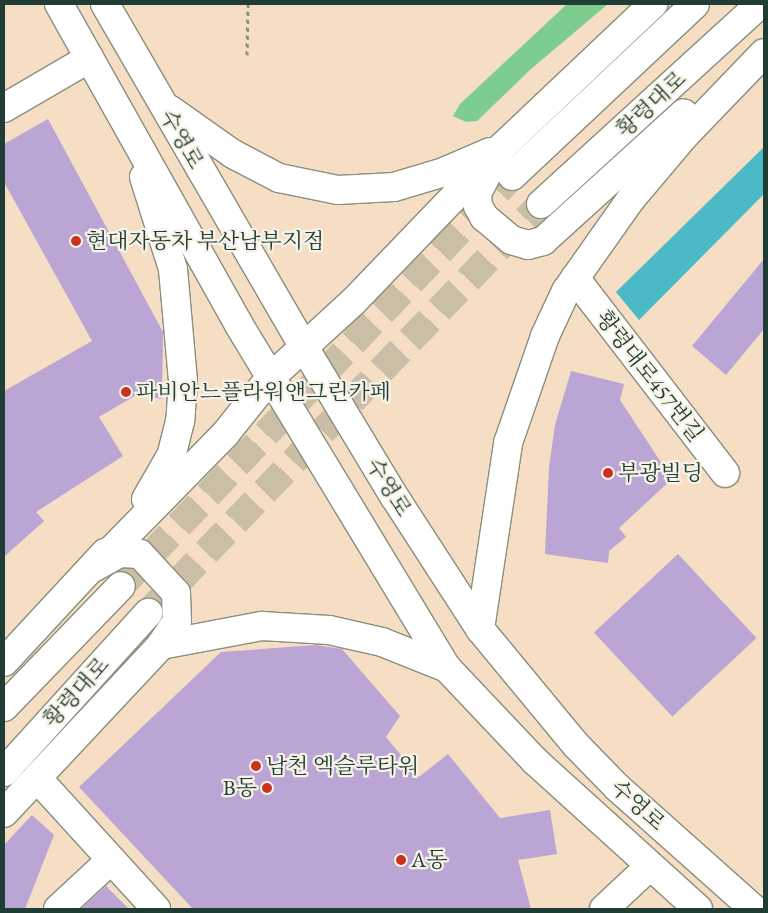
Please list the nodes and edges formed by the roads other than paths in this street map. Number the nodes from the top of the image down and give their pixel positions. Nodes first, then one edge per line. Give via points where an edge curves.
1 (59, 4) edge
2 (104, 4) edge
3 (653, 4) edge
4 (695, 4) edge
5 (760, 4) edge
6 (764, 39) edge
7 (764, 53) edge
8 (90, 58) junction
9 (161, 103) junction
10 (4, 108) edge
11 (127, 121) junction
12 (503, 146) junction
13 (512, 176) tunnel mouth
14 (542, 204) tunnel mouth
15 (575, 278) junction
16 (304, 347) junction
17 (270, 378) junction
18 (725, 473) dead end
19 (95, 567) junction
20 (121, 586) tunnel mouth
21 (148, 613) tunnel mouth
22 (480, 629) junction
23 (161, 645) junction
24 (4, 662) edge
25 (447, 668) junction
26 (4, 707) edge
27 (4, 772) edge
28 (37, 778) junction
29 (4, 812) edge
30 (111, 860) junction
31 (650, 866) junction
32 (58, 909) edge
33 (156, 909) edge
34 (604, 909) edge
35 (698, 909) edge
36 (754, 909) edge

1 - 8 main road, 수영로
2 - 9 main road, 수영로
3 - 12 main road
4 - 13 main road, 황령대로
5 - 14 main road, 황령대로
6 - 12 main road via 543,241 528,245 511,240 484,217 478,206 477,194 482,182
7 - 15 main road via 686,134 631,200
8 - 10 main road
8 - 11 main road, 수영로
9 - 12 main road via 233,154 279,178 338,190 394,187 441,173
9 - 16 main road, 수영로
11 - 17 main road, 수영로
11 - 19 main road via 173,268 180,326 180,421 172,454 155,487
12 - 16 main road via 353,302
15 - 18 main road, 황령대로457번길
15 - 22 main road via 545,336 508,443
16 - 17 main road
16 - 22 main road, 수영로 via 394,496
17 - 19 main road via 226,433
17 - 25 main road, 수영로
19 - 23 main road via 120,553 140,554 176,593 177,621
19 - 24 main road
20 - 26 main road, 황령대로
21 - 27 main road, 황령대로
22 - 36 main road, 수영로 via 576,745 618,788
23 - 25 main road via 262,626 329,630 382,642
23 - 28 main road
25 - 31 main road, 수영로 via 535,761
28 - 29 main road
28 - 30 main road
30 - 32 main road
30 - 33 main road
31 - 34 main road
31 - 35 main road, 수영로

